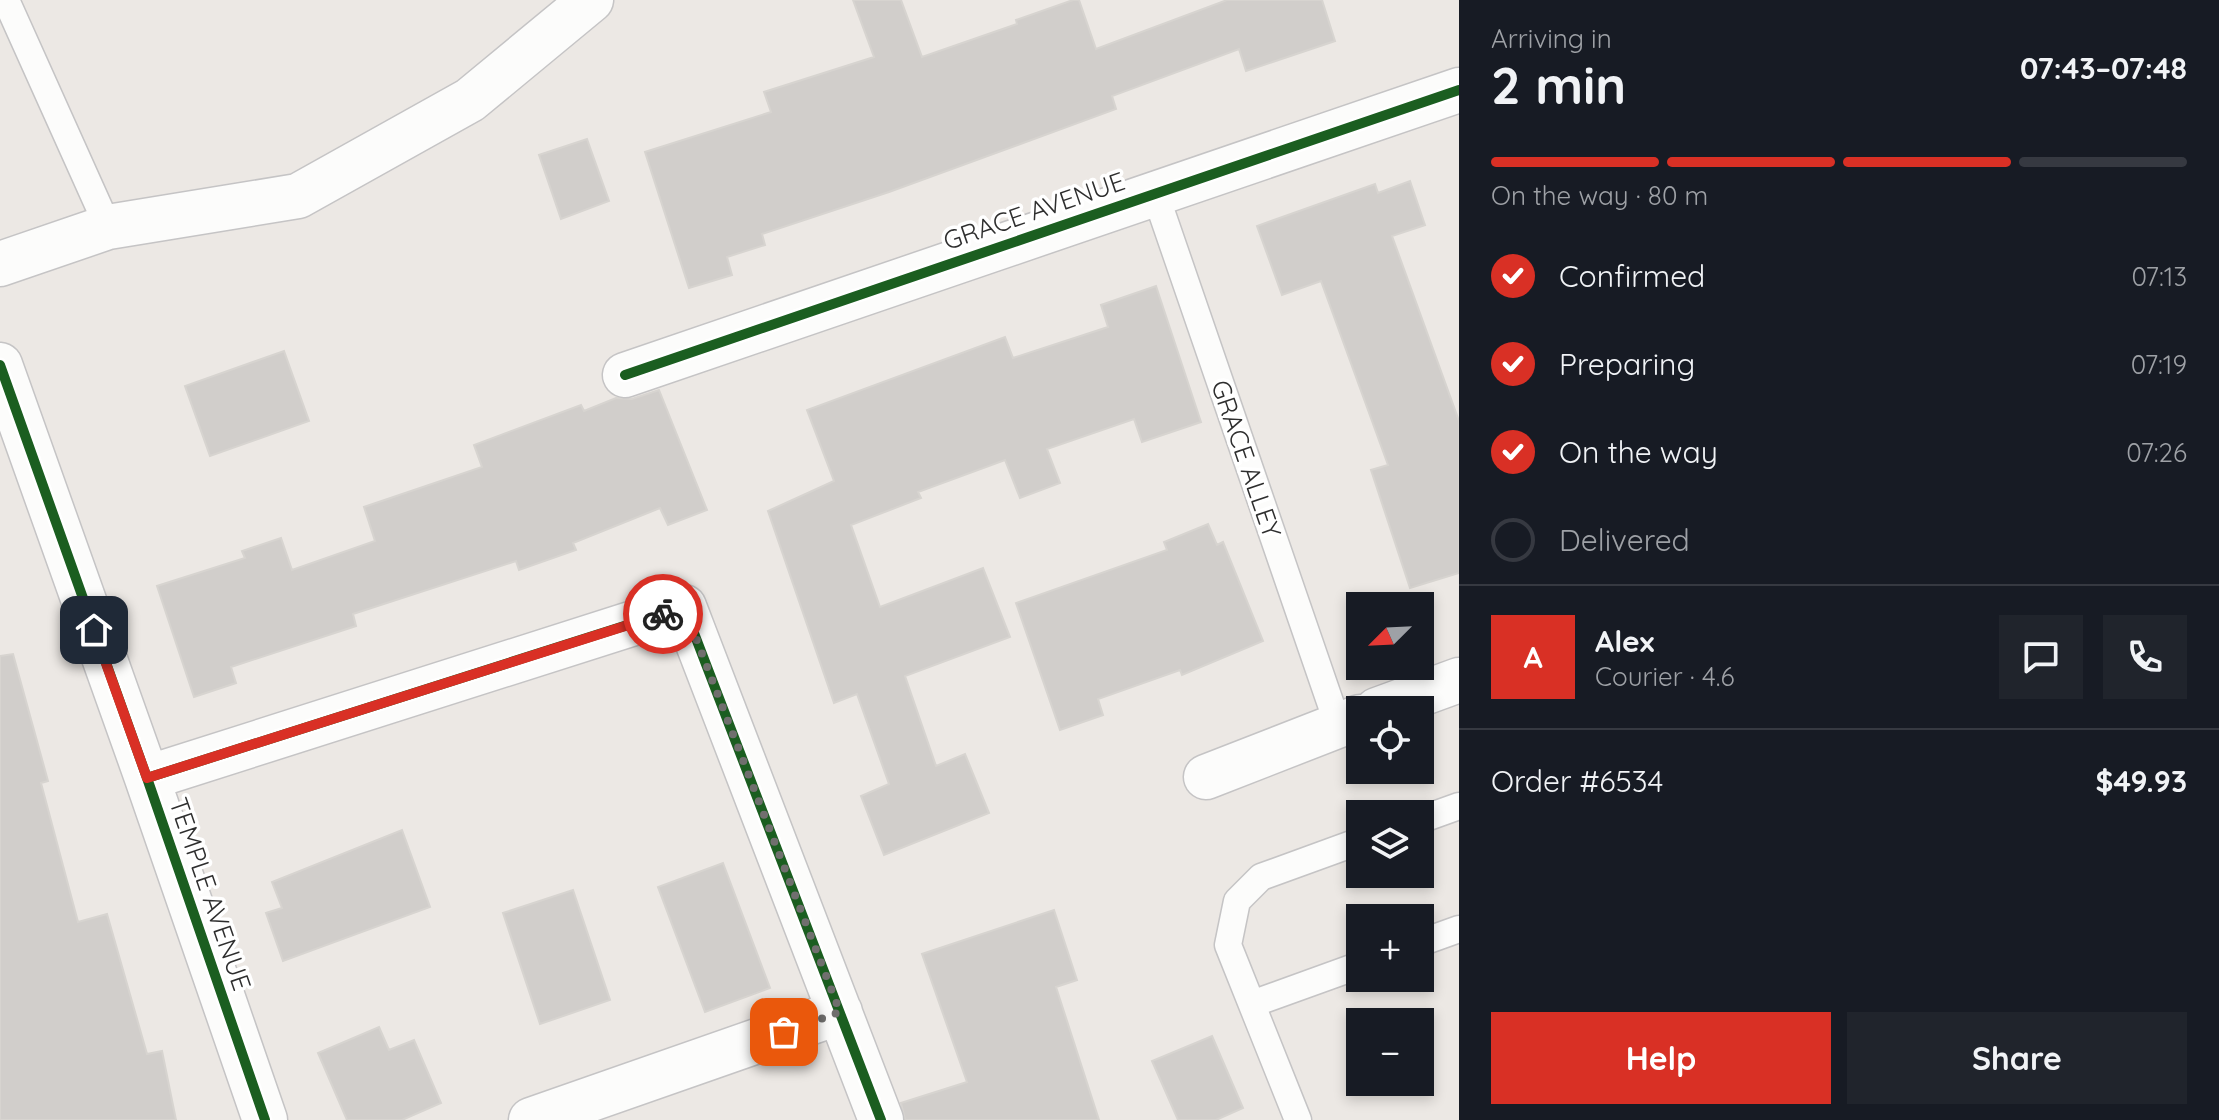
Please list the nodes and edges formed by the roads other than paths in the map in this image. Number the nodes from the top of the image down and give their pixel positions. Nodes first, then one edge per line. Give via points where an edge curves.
1 (6, 0) edge
2 (591, 0) edge
3 (1459, 90) edge
4 (1155, 193) junction
5 (108, 227) junction
6 (0, 264) edge
7 (0, 365) edge
8 (625, 375) dead end
9 (1459, 680) edge
10 (1350, 696) edge
11 (1415, 696) edge
12 (1346, 722) edge
13 (1206, 777) dead end
14 (147, 778) junction
15 (1459, 806) edge
16 (1434, 815) edge
17 (1346, 846) edge
18 (1459, 929) edge
19 (1434, 938) edge
20 (1346, 970) edge
21 (1252, 1004) junction
22 (840, 1012) junction
23 (265, 1120) edge
24 (531, 1120) edge
25 (881, 1120) edge
26 (1298, 1120) edge

1 - 5 lane
2 - 5 street via 470,100 298,196
3 - 4 street, GRACE AVENUE
4 - 8 street, GRACE AVENUE
4 - 10 lane, GRACE ALLEY
5 - 6 street
7 - 14 street, TEMPLE AVENUE
9 - 11 street
12 - 13 street
14 - 22 street via 684,607
14 - 23 street, TEMPLE AVENUE
15 - 16 lane
17 - 21 lane via 1261,877 1237,901 1228,945
18 - 19 lane
20 - 21 lane
21 - 26 lane
22 - 24 street
22 - 25 street

